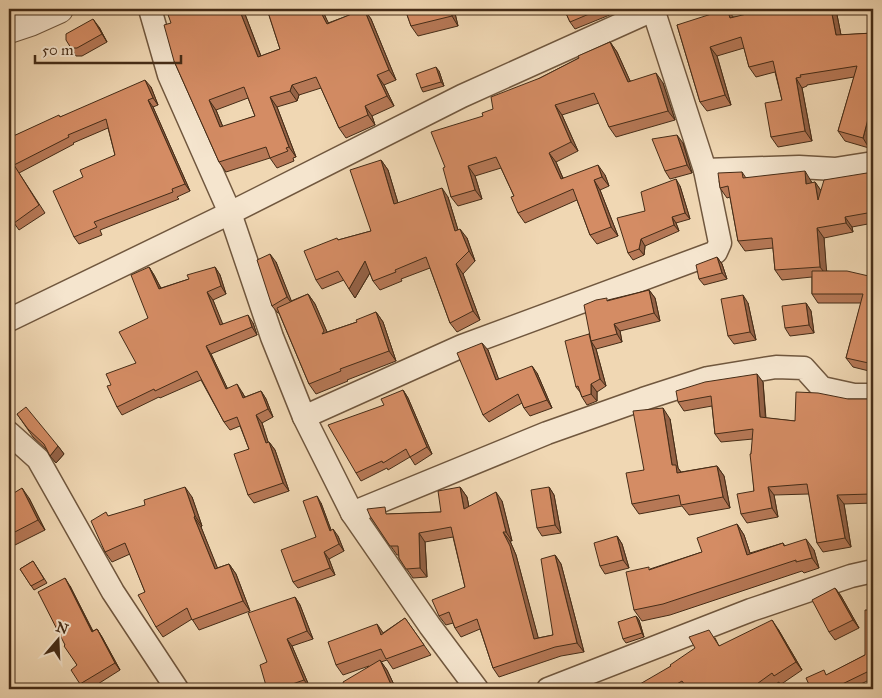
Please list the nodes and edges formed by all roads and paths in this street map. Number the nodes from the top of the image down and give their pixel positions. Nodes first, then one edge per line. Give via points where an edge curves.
1 (59, 9) edge
2 (150, 9) edge
3 (654, 9) edge
4 (9, 29) edge
5 (873, 163) edge
6 (705, 170) junction
7 (230, 213) junction
8 (9, 320) edge
9 (873, 395) edge
10 (304, 417) junction
11 (9, 433) edge
12 (352, 513) junction
13 (873, 571) edge
14 (177, 689) edge
15 (477, 689) edge
16 (548, 689) edge

1 - 4 street
2 - 7 street via 169,75
3 - 6 street
3 - 7 street via 462,96
5 - 6 street via 835,169
6 - 10 street via 720,243 716,252 462,346
7 - 8 street
7 - 10 street via 272,337
9 - 12 street via 854,395 822,388 804,368 776,367 708,378 547,434
10 - 12 street
11 - 14 street via 38,460 113,592
12 - 15 street
13 - 16 street via 751,610

